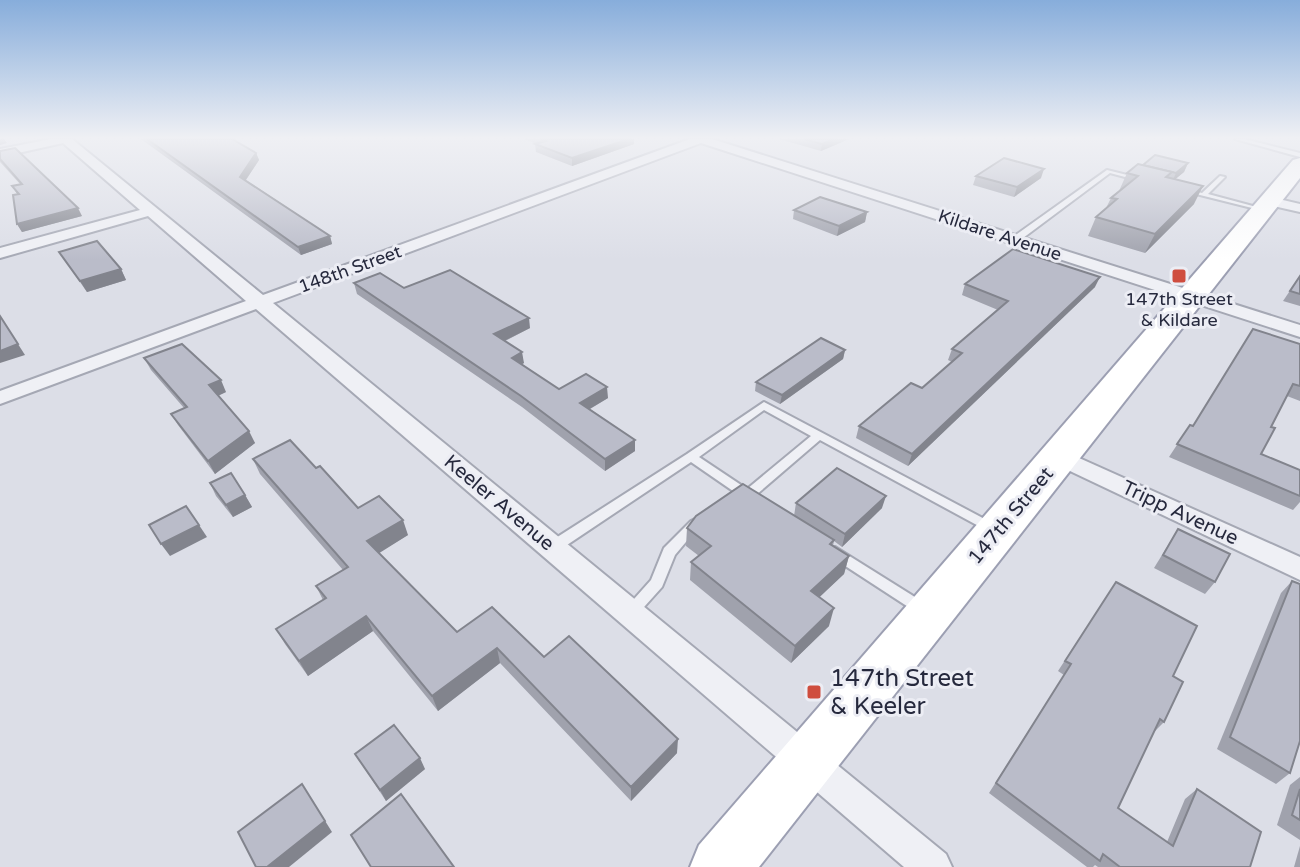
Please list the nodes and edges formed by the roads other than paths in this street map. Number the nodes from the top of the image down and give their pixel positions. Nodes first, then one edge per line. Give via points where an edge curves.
1 (114, 179) edge
2 (591, 179) edge
3 (828, 179) edge
4 (1097, 179) edge
5 (1144, 179) edge
6 (1220, 179) edge
7 (1292, 179) edge
8 (1150, 181) edge
9 (1177, 188) edge
10 (1204, 195) junction
11 (1277, 206) edge
12 (151, 211) junction
13 (1016, 239) junction
14 (0, 253) edge
15 (1192, 296) junction
16 (259, 303) junction
17 (1300, 331) edge
18 (0, 398) edge
19 (819, 435) junction
20 (691, 457) junction
21 (1059, 457) junction
22 (740, 495) junction
23 (761, 504) edge
24 (710, 514) edge
25 (998, 531) junction
26 (826, 546) edge
27 (552, 548) junction
28 (1300, 569) edge
29 (631, 613) junction
30 (930, 614) junction
31 (808, 761) junction
32 (721, 867) edge
33 (933, 867) edge

1 - 12 street, Keeler Avenue
2 - 16 street, 148th Street
3 - 13 street, Kildare Avenue
4 - 13 lane
5 - 8 lane
6 - 10 lane
7 - 11 main road, 147th Street
9 - 10 lane
10 - 11 lane
11 - 15 main road, 147th Street
12 - 14 street
12 - 16 street, Keeler Avenue
13 - 15 street, Kildare Avenue
15 - 17 street, Kildare Avenue
15 - 21 main road, 147th Street
16 - 18 street, 148th Street
16 - 27 street, Keeler Avenue
19 - 20 lane via 764,405
19 - 22 lane
19 - 25 lane
20 - 22 lane
20 - 27 lane
21 - 25 main road, 147th Street
21 - 28 street, Tripp Avenue
22 - 23 lane
24 - 29 lane via 669,552 657,583
25 - 30 main road, 147th Street
26 - 30 lane
27 - 29 street, Keeler Avenue
29 - 31 street, Keeler Avenue
30 - 31 main road, 147th Street
31 - 32 main road, 147th Street
31 - 33 street, Keeler Avenue

